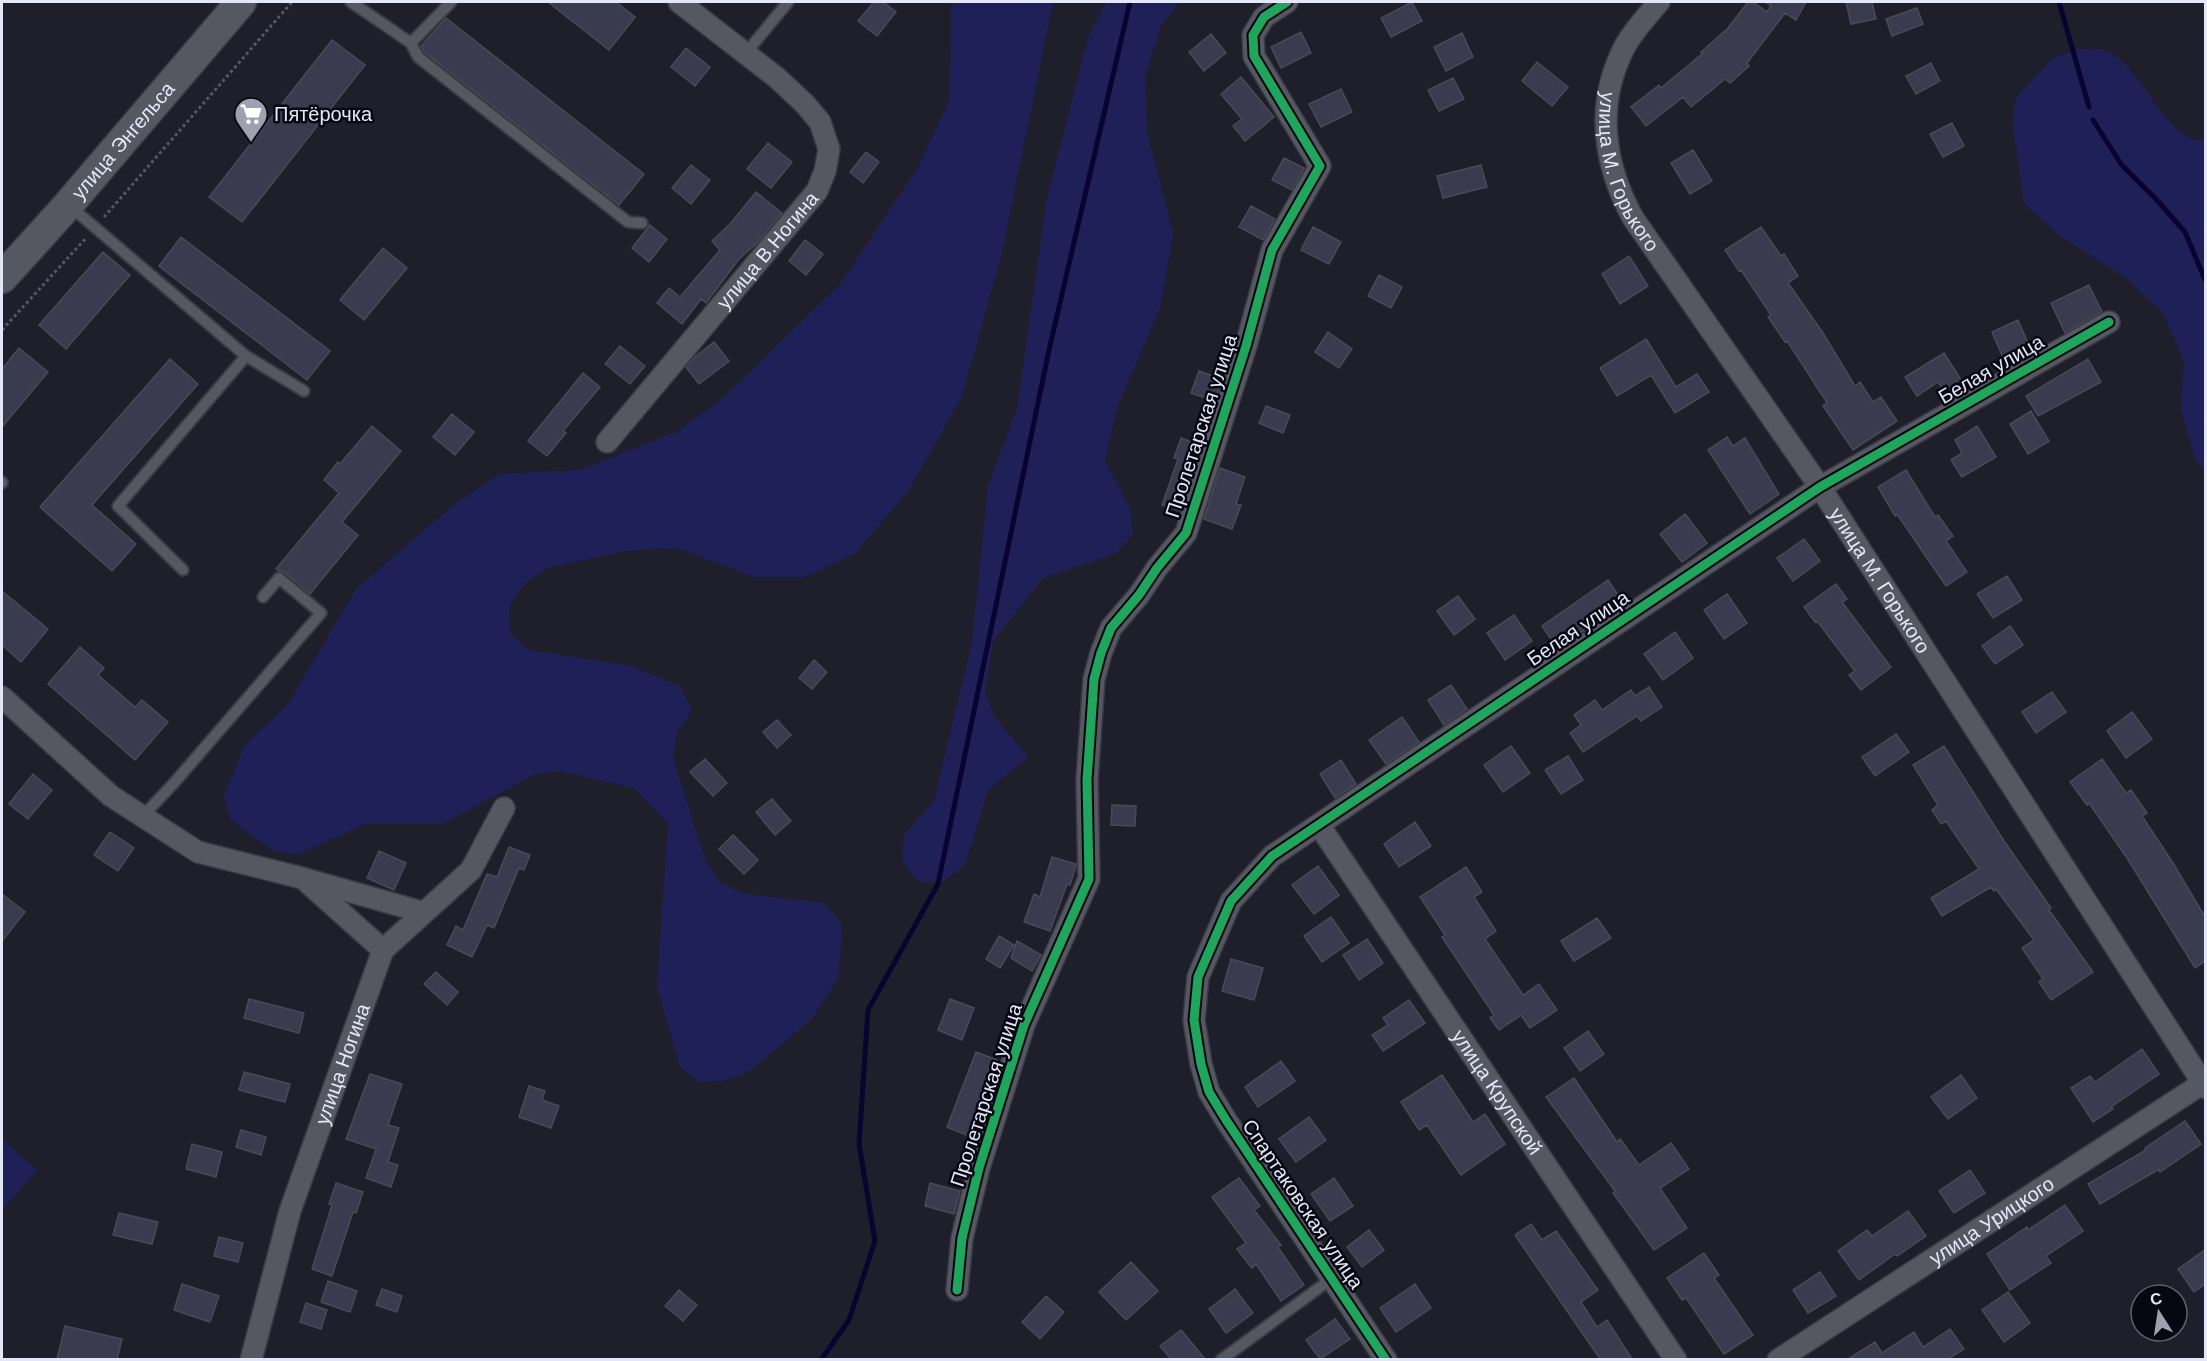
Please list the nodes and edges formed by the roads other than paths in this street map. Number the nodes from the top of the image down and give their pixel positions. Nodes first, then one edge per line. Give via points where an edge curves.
1 (241, 2) edge
2 (351, 2) edge
3 (451, 2) edge
4 (679, 2) edge
5 (788, 2) edge
6 (1287, 2) edge
7 (1659, 2) edge
8 (411, 43) junction
9 (746, 53) junction
10 (68, 205) junction
11 (642, 223) dead end
12 (2, 278) edge
13 (2109, 322) dead end
14 (246, 356) junction
15 (304, 391) dead end
16 (607, 442) dead end
17 (1821, 487) junction
18 (183, 570) dead end
19 (263, 597) dead end
20 (2, 698) edge
21 (504, 808) dead end
22 (142, 817) junction
23 (1319, 825) junction
24 (302, 878) junction
25 (423, 912) junction
26 (383, 950) junction
27 (1201, 1064) joint
28 (2204, 1084) edge
29 (1331, 1279) junction
30 (957, 1290) dead end
31 (251, 1359) edge
32 (1221, 1359) edge
33 (1386, 1359) edge
34 (1676, 1359) edge
35 (1778, 1359) edge

1 - 10 main road, улица Энгельса
2 - 8 lane
3 - 8 lane
4 - 9 street, улица В.Ногина
5 - 9 lane
6 - 30 street, Пролетарская улица via 1264,17 1253,35 1254,56 1320,166 1272,250 1246,346 1186,532 1111,628 1101,653 1094,679 1087,780 1089,879 1024,1025 976,1178 962,1238
7 - 17 street, улица М. Горького via 1626,44 1614,72 1605,139 1619,192 1633,218
8 - 11 lane via 418,57 628,222
9 - 16 street, улица В.Ногина via 820,122 829,149 825,171 817,191
10 - 12 main road, улица Энгельса
10 - 14 lane
13 - 17 street, Белая улица
14 - 15 lane
14 - 18 lane via 118,506
17 - 23 street, Белая улица
17 - 28 street, улица М. Горького
19 - 22 lane via 279,578 321,613
20 - 22 street via 111,796
21 - 25 street, улица Ногина via 471,870
22 - 24 street via 198,852
23 - 27 street, Белая улица via 1272,856 1231,901 1198,977 1194,1020
23 - 34 street, улица Крупской
24 - 25 street
24 - 26 street
25 - 26 street, улица Ногина
26 - 31 street, улица Ногина via 290,1211
27 - 29 street, Спартаковская улица via 1209,1092
28 - 35 street, улица Урицкого
29 - 32 lane
29 - 33 street, Спартаковская улица

